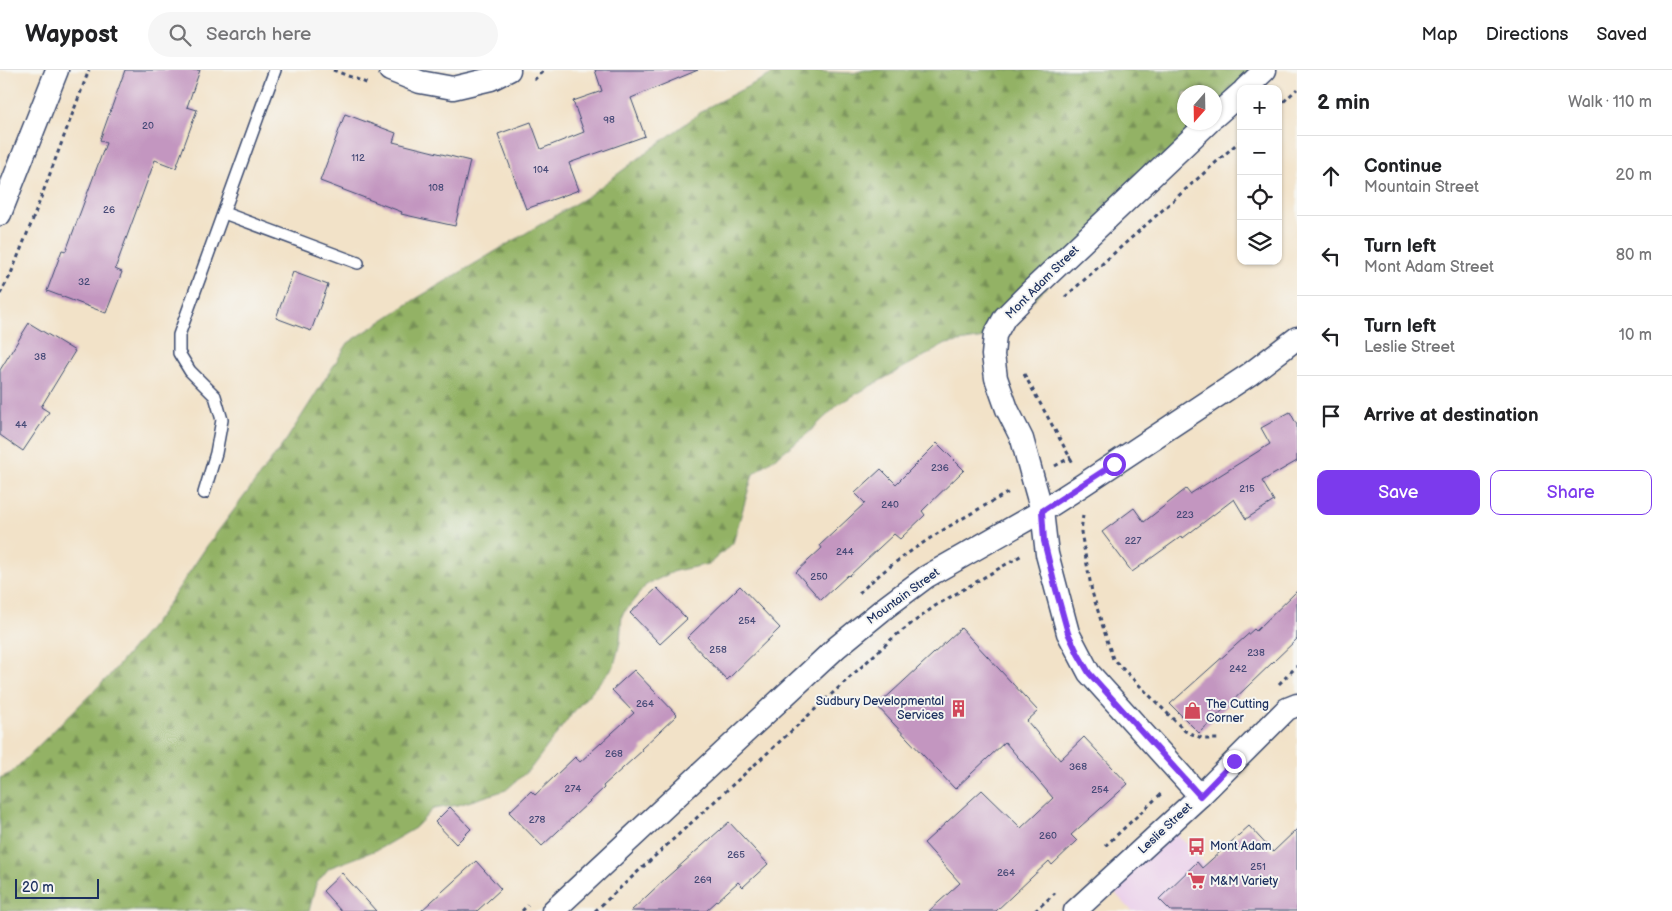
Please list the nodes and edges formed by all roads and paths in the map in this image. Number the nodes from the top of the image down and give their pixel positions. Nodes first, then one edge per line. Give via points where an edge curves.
1 (57, 70) edge
2 (89, 70) edge
3 (276, 70) edge
4 (392, 70) edge
5 (509, 70) edge
6 (1265, 70) edge
7 (1249, 85) edge
8 (1297, 89) edge
9 (1237, 97) edge
10 (1282, 103) edge
11 (1222, 110) edge
12 (1201, 130) edge
13 (224, 213) junction
14 (0, 214) edge
15 (358, 263) dead end
16 (0, 294) edge
17 (1297, 338) edge
18 (204, 493) dead end
19 (1042, 511) junction
20 (1084, 513) dead end
21 (1044, 541) junction
22 (1297, 705) edge
23 (1200, 796) junction
24 (552, 911) edge
25 (595, 911) edge
26 (1075, 911) edge

1 - 14 street
2 - 16 path via 31,224
3 - 13 lane
4 - 5 street via 420,82 453,88 491,79
6 - 7 street
8 - 10 path
9 - 11 street
12 - 19 street, Mont Adam Street via 1005,317 995,336 996,378 1022,439
13 - 15 lane
13 - 18 lane via 179,335 179,353 190,371 215,396 222,420
17 - 19 street, Mountain Street via 1250,374
19 - 21 street, Mont Adam Street
19 - 24 street, Mountain Street via 926,577 886,607 838,647
20 - 21 path
21 - 23 street, Mont Adam Street via 1068,633 1089,673
21 - 25 path via 934,606 895,636
22 - 23 street, Leslie Street via 1287,710
23 - 26 street, Leslie Street

